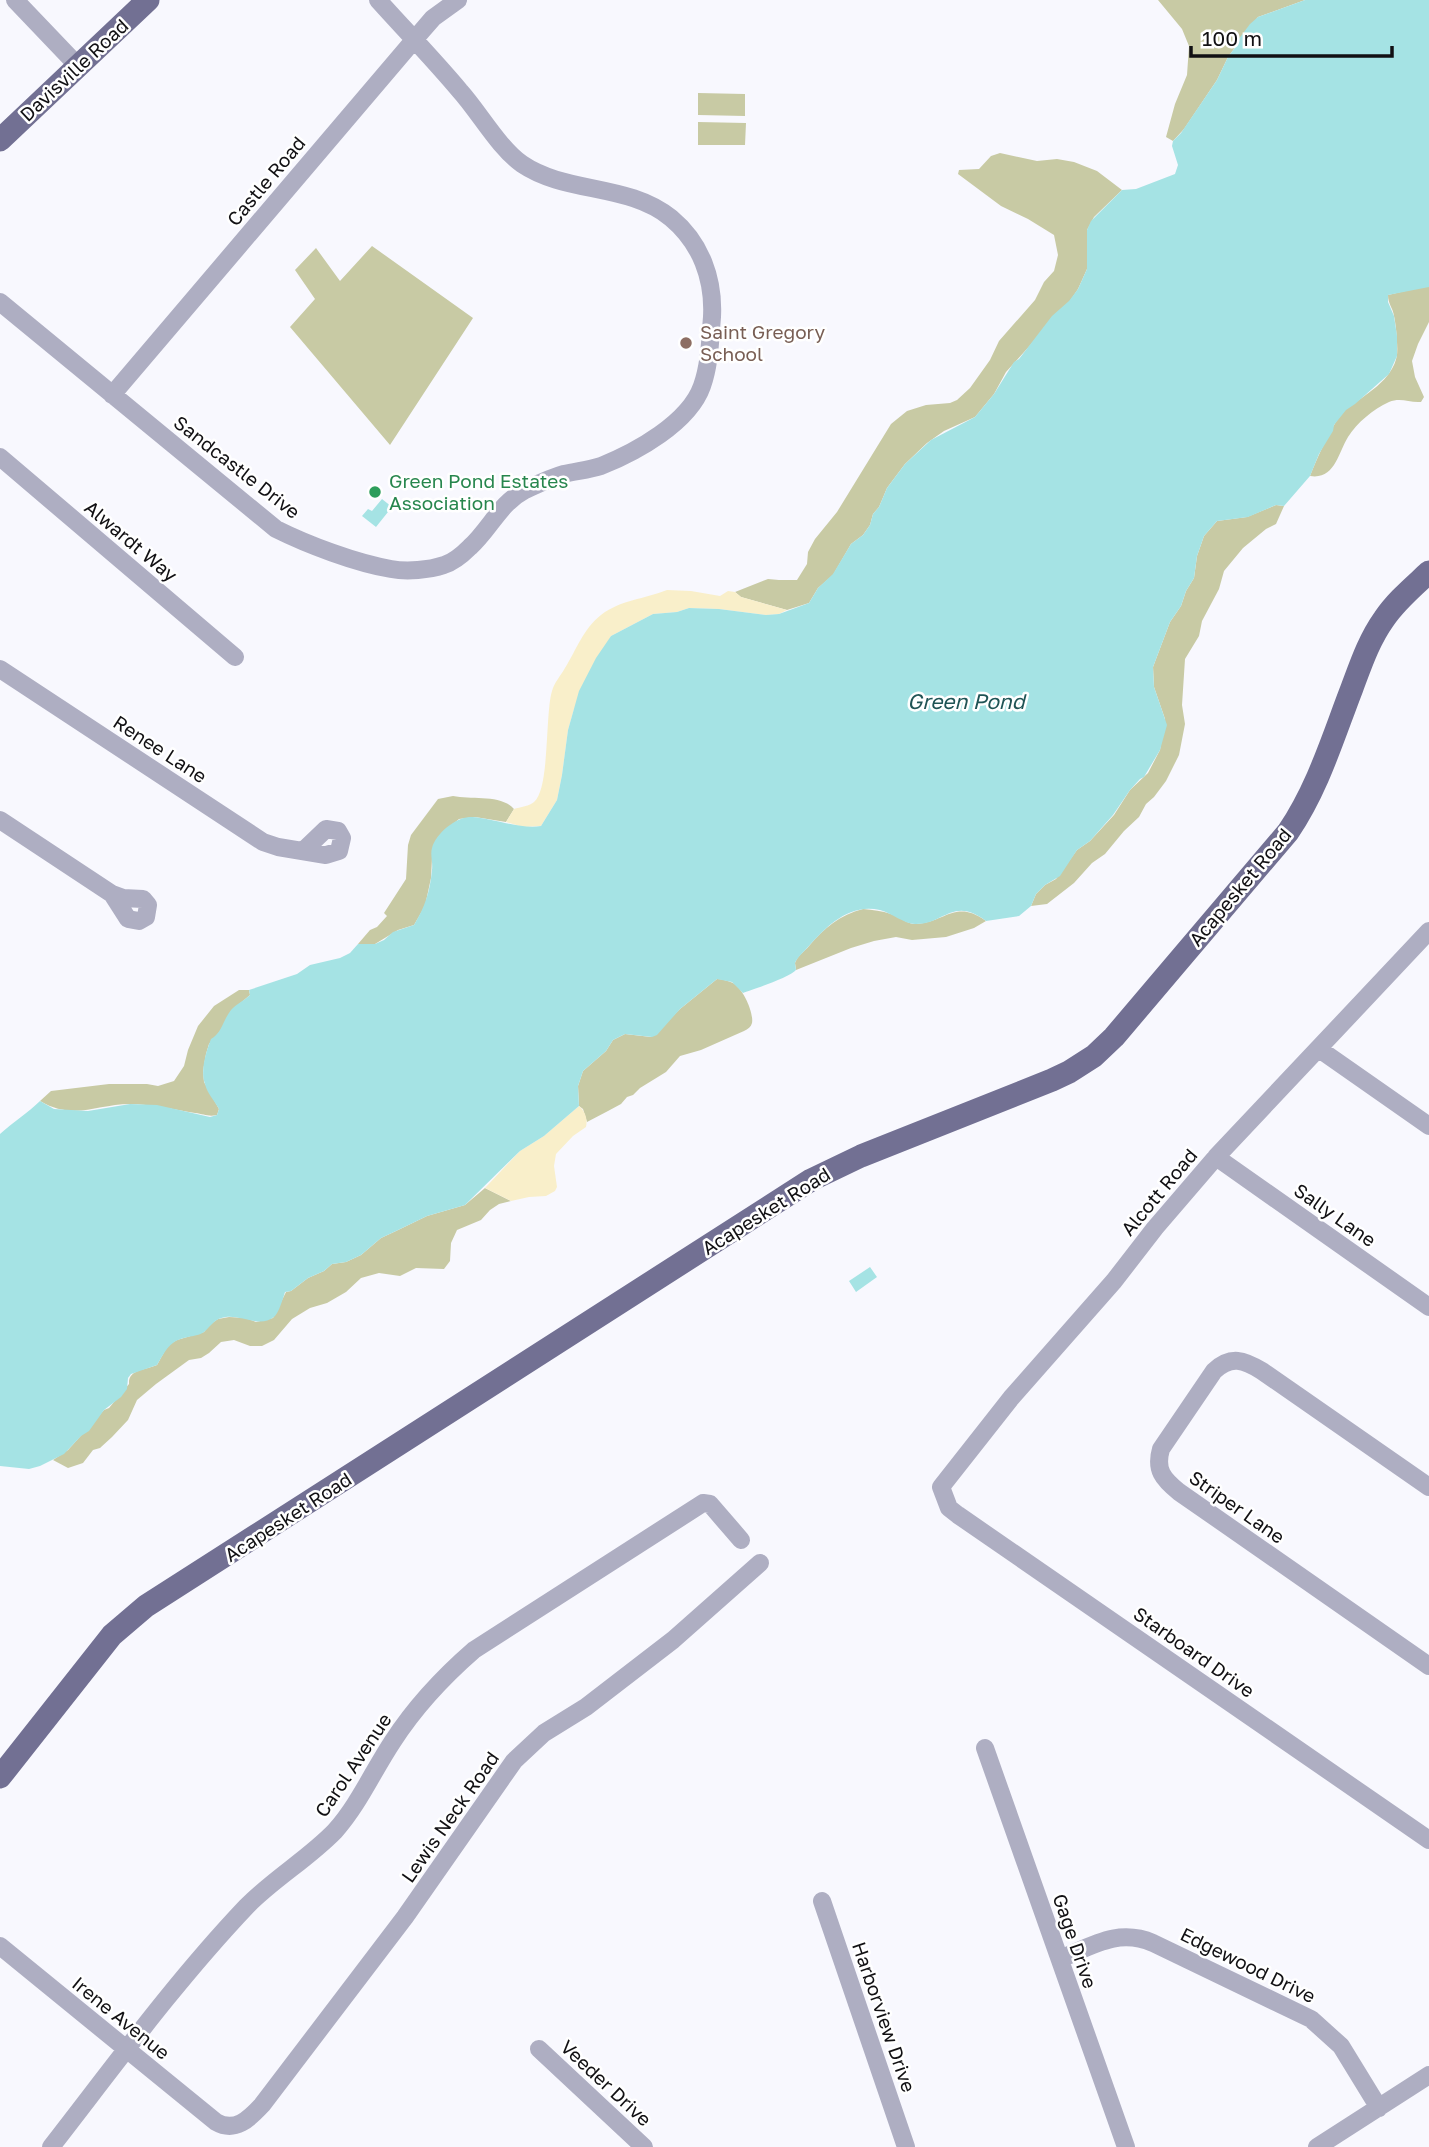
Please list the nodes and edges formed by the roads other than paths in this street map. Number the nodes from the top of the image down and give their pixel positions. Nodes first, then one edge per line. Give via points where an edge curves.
1 (15, 0) edge
2 (148, 0) edge
3 (378, 0) edge
4 (458, 0) edge
5 (414, 40) junction
6 (78, 66) junction
7 (0, 140) edge
8 (0, 302) edge
9 (112, 394) junction
10 (0, 457) edge
11 (1429, 572) edge
12 (235, 657) dead end
13 (0, 669) edge
14 (0, 820) edge
15 (303, 850) dead end
16 (112, 894) dead end
17 (1429, 931) edge
18 (1423, 949) edge
19 (1319, 1049) junction
20 (1429, 1126) edge
21 (1216, 1157) junction
22 (1429, 1307) edge
23 (1429, 1486) edge
24 (942, 1494) joint
25 (741, 1540) dead end
26 (760, 1563) dead end
27 (1429, 1666) edge
28 (985, 1748) dead end
29 (0, 1777) edge
30 (1429, 1840) edge
31 (822, 1901) dead end
32 (0, 1946) edge
33 (1060, 1959) junction
34 (127, 2049) junction
35 (539, 2049) dead end
36 (1429, 2075) edge
37 (1379, 2108) junction
38 (216, 2122) joint
39 (51, 2147) edge
40 (644, 2147) edge
41 (906, 2147) edge
42 (1126, 2147) edge
43 (1317, 2147) edge

1 - 6 street
2 - 6 main road, Davisville Road
3 - 5 street, Sandcastle Drive
4 - 5 street, Castle Road
5 - 9 street, Castle Road
5 - 9 street, Sandcastle Drive via 519,162 540,174 644,202 671,218 696,246 713,303 709,358 702,387 687,412 627,453 521,492 508,501 473,545 446,565 394,570 276,529
6 - 7 main road, Davisville Road
8 - 9 street, Sandcastle Drive
10 - 12 street, Alwardt Way
11 - 29 main road, Acapesket Road via 1394,605 1375,633 1314,785 1288,832 1094,1056 1052,1080 811,1180 146,1606 112,1635
13 - 15 street, Renee Lane via 263,842
14 - 16 street
17 - 18 street, Alcott Road
18 - 19 street, Alcott Road
19 - 20 street
19 - 21 street, Alcott Road
21 - 22 street, Sally Lane
21 - 24 street, Alcott Road via 1011,1398 942,1484
23 - 27 street, Striper Lane via 1253,1366 1234,1360 1214,1371 1158,1458 1161,1475 1179,1492
24 - 30 street, Starboard Drive via 958,1515
25 - 34 street, Carol Avenue via 710,1504 703,1503 474,1650 418,1706 334,1832 249,1904
26 - 38 street, Lewis Neck Road via 673,1640 522,1752 405,1917 262,2105 235,2126
28 - 33 street, Gage Drive
31 - 41 street, Harborview Drive
32 - 34 street, Irene Avenue
33 - 37 street, Edgewood Drive via 1116,1937 1153,1943 1311,2019 1341,2046
33 - 42 street, Gage Drive
34 - 38 street, Irene Avenue
34 - 39 street, Carol Avenue
35 - 40 street, Veeder Drive
36 - 37 street
37 - 43 street

